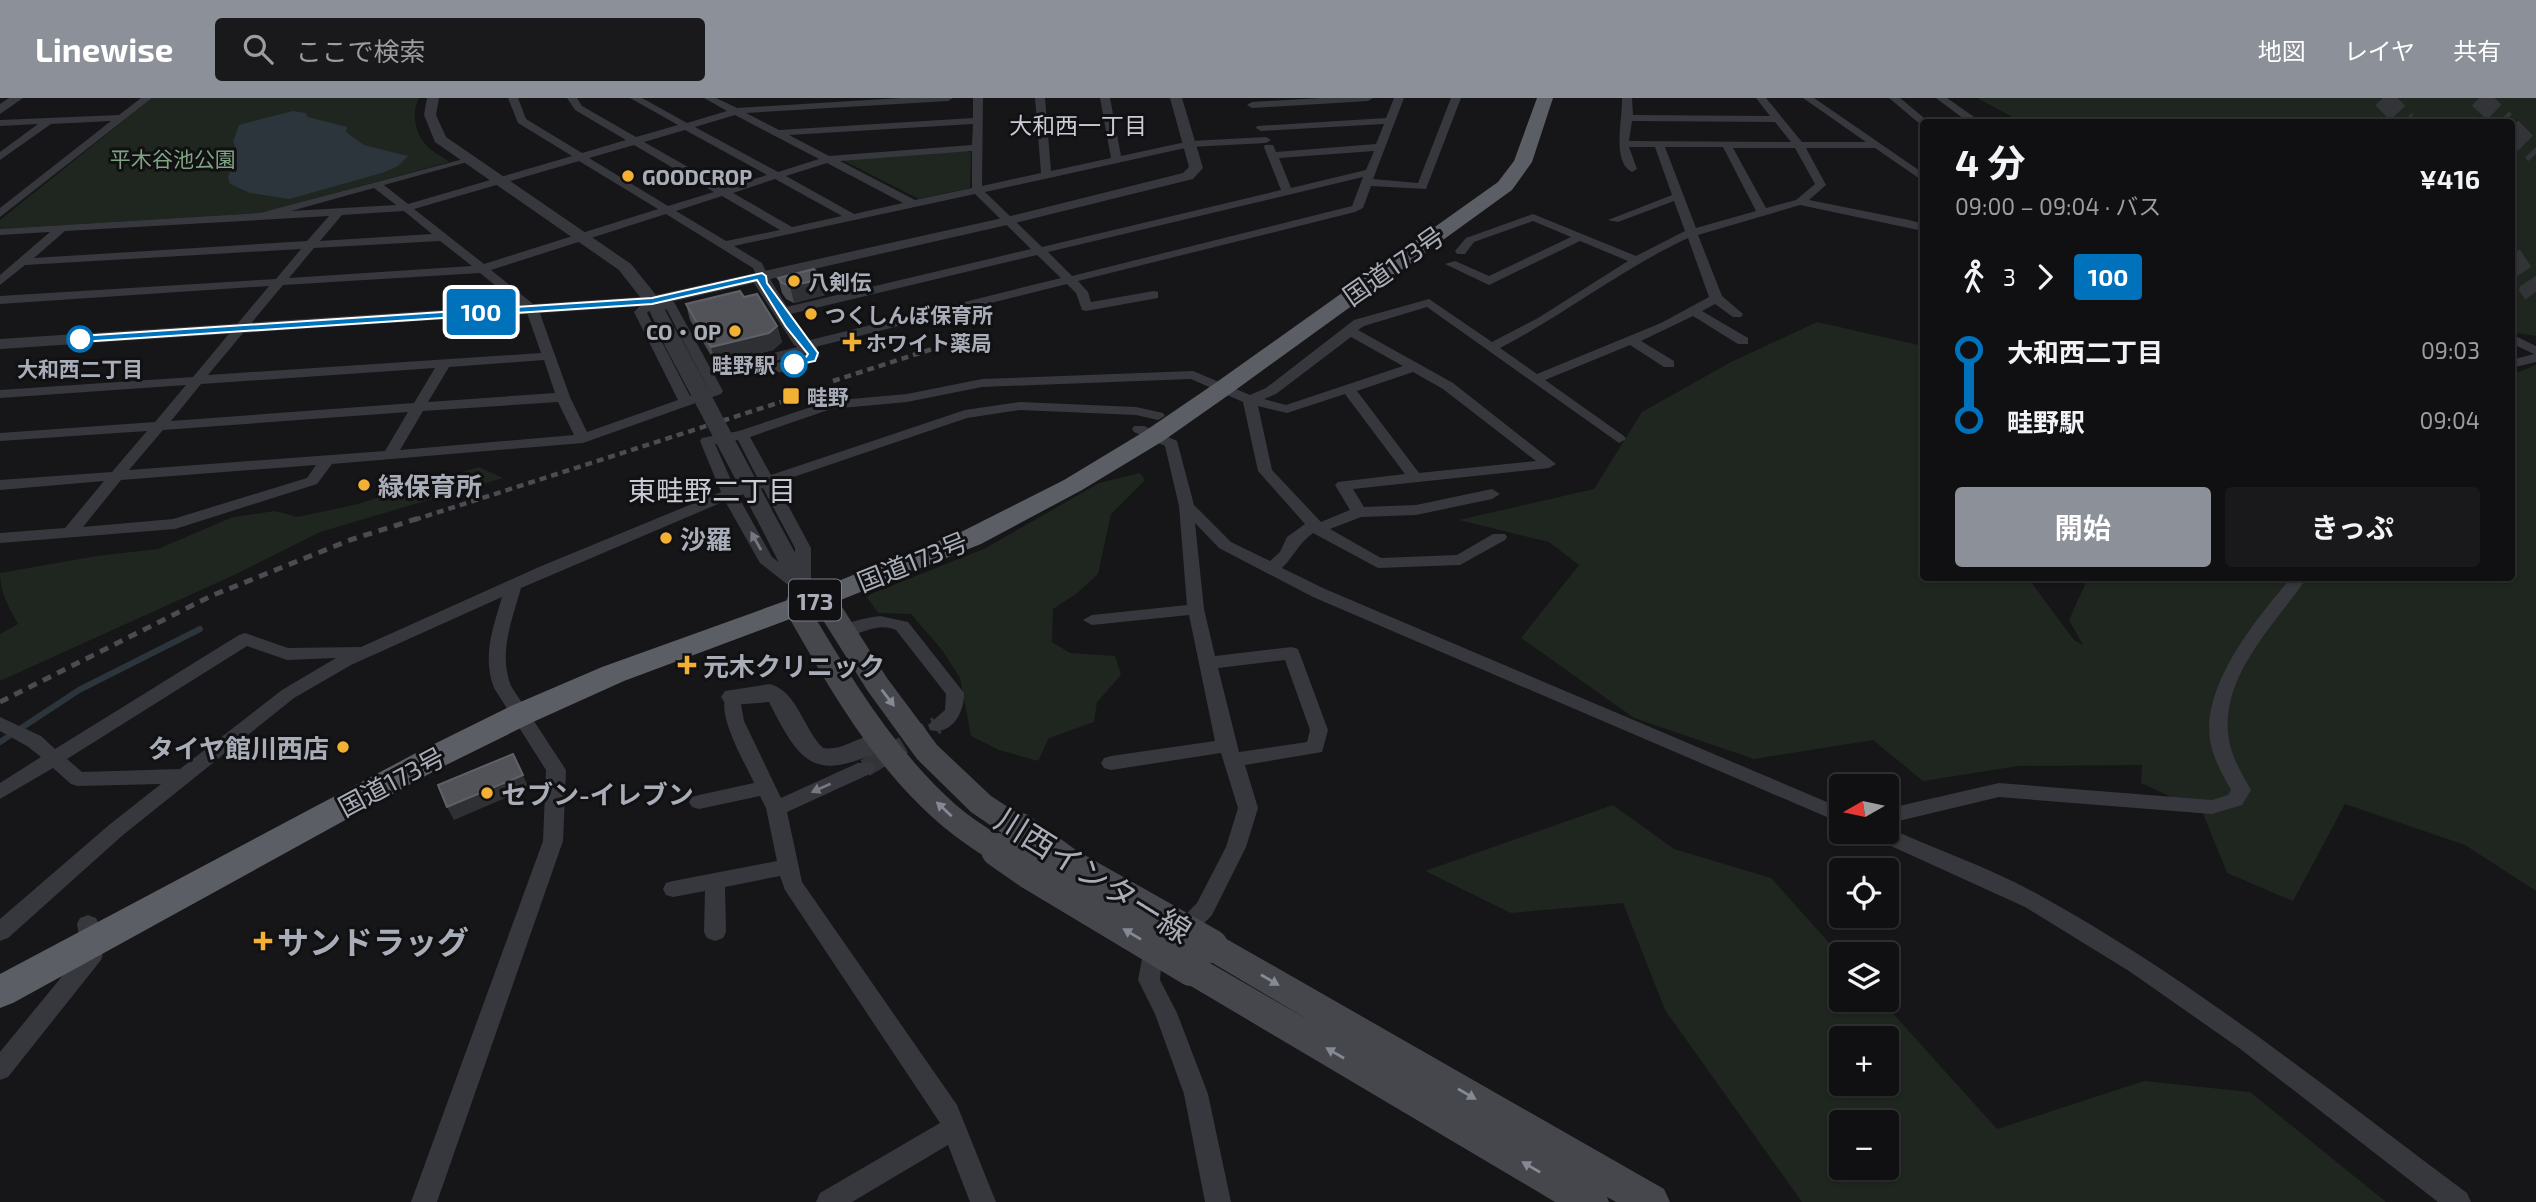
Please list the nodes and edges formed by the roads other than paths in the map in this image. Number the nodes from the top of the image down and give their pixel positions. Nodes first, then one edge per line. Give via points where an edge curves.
1 (18, 98) edge
2 (146, 98) edge
3 (433, 98) edge
4 (513, 98) edge
5 (572, 98) edge
6 (635, 98) edge
7 (709, 98) edge
8 (948, 98) edge
9 (978, 98) edge
10 (1040, 98) edge
11 (1105, 98) edge
12 (1177, 98) edge
13 (1368, 98) edge
14 (1399, 98) edge
15 (1456, 98) edge
16 (1533, 98) edge
17 (1545, 98) edge
18 (1627, 98) edge
19 (1762, 98) edge
20 (1808, 98) edge
21 (1894, 98) edge
22 (1941, 98) edge
23 (1250, 102) edge
24 (0, 110) edge
25 (738, 111) junction
26 (122, 118) junction
27 (1628, 118) junction
28 (1779, 119) junction
29 (1920, 119) edge
30 (1970, 119) edge
31 (50, 121) junction
32 (978, 121) junction
33 (1390, 121) junction
34 (0, 123) edge
35 (687, 127) junction
36 (1261, 128) junction
37 (779, 133) junction
38 (1266, 139) junction
39 (635, 142) junction
40 (1190, 144) junction
41 (1623, 144) junction
42 (1659, 145) junction
43 (1727, 145) junction
44 (1799, 145) junction
45 (1877, 145) junction
46 (1380, 147) junction
47 (977, 148) junction
48 (1272, 155) junction
49 (0, 157) edge
50 (581, 157) junction
51 (467, 159) junction
52 (829, 159) junction
53 (1117, 160) junction
54 (1632, 169) dead end
55 (778, 175) junction
56 (1046, 175) junction
57 (1920, 176) edge
58 (1368, 177) junction
59 (498, 180) junction
60 (376, 184) junction
61 (977, 190) junction
62 (1287, 191) junction
63 (724, 193) junction
64 (1679, 196) junction
65 (17, 201) junction
66 (0, 202) edge
67 (1800, 202) junction
68 (914, 204) junction
69 (405, 208) junction
70 (667, 211) junction
71 (338, 212) junction
72 (1762, 212) junction
73 (0, 214) edge
74 (260, 216) junction
75 (852, 217) junction
76 (1614, 220) dead end
77 (1007, 221) junction
78 (1920, 227) edge
79 (62, 228) junction
80 (790, 230) junction
81 (0, 232) edge
82 (1693, 232) junction
83 (442, 237) junction
84 (1580, 237) junction
85 (583, 238) junction
86 (725, 244) junction
87 (311, 245) junction
88 (1461, 251) dead end
89 (1038, 252) junction
90 (1637, 261) junction
91 (22, 262) junction
92 (1451, 264) dead end
93 (481, 269) junction
94 (762, 276) junction
95 (0, 281) edge
96 (1069, 281) junction
97 (279, 282) junction
98 (1154, 295) dead end
99 (1716, 298) junction
100 (0, 300) edge
101 (652, 301) junction
102 (532, 309) junction
103 (1693, 311) junction
104 (782, 312) junction
105 (1737, 314) dead end
106 (241, 328) junction
107 (1350, 331) junction
108 (2515, 340) edge
109 (1632, 341) junction
110 (1743, 341) dead end
111 (0, 344) edge
112 (1491, 348) junction
113 (808, 351) joint
114 (2536, 351) edge
115 (548, 356) junction
116 (2536, 358) edge
117 (445, 363) junction
118 (2515, 363) edge
119 (1669, 365) dead end
120 (1415, 367) junction
121 (1537, 379) junction
122 (197, 380) junction
123 (966, 386) junction
124 (1216, 386) junction
125 (892, 389) dead end
126 (1349, 390) junction
127 (0, 394) edge
128 (564, 397) junction
129 (1250, 400) junction
130 (687, 403) junction
131 (418, 408) junction
132 (159, 426) junction
133 (1150, 427) junction
134 (742, 435) junction
135 (0, 437) edge
136 (583, 439) junction
137 (1619, 439) dead end
138 (390, 454) junction
139 (328, 459) junction
140 (117, 475) junction
141 (1415, 477) junction
142 (768, 482) junction
143 (0, 485) edge
144 (729, 494) junction
145 (1492, 494) dead end
146 (1187, 506) junction
147 (1359, 512) junction
148 (1316, 527) junction
149 (70, 532) junction
150 (1499, 537) dead end
151 (2, 540) edge
152 (1272, 568) junction
153 (2297, 581) edge
154 (514, 585) junction
155 (807, 598) junction
156 (1196, 609) junction
157 (1092, 620) dead end
158 (845, 632) junction
159 (366, 652) junction
160 (1209, 663) junction
161 (733, 697) joint
162 (517, 707) junction
163 (0, 723) edge
164 (937, 725) tunnel mouth
165 (880, 741) junction
166 (1230, 753) junction
167 (56, 758) junction
168 (1111, 763) dead end
169 (865, 768) tunnel mouth
170 (183, 776) junction
171 (766, 787) junction
172 (0, 792) edge
173 (699, 802) dead end
174 (776, 808) junction
175 (1829, 811) edge
176 (1899, 814) edge
177 (1009, 840) junction
178 (1899, 841) edge
179 (788, 867) junction
180 (715, 881) junction
181 (673, 888) dead end
182 (0, 932) edge
183 (90, 932) junction
184 (715, 932) dead end
185 (1201, 958) junction
186 (0, 970) edge
187 (0, 992) edge
188 (0, 1070) edge
189 (954, 1128) junction
190 (2451, 1199) edge
191 (424, 1202) edge
192 (829, 1202) edge
193 (983, 1202) edge
194 (1217, 1202) edge
195 (1590, 1202) edge
196 (1651, 1202) edge

1 - 24 street
2 - 26 street
3 - 51 street via 429,109 433,128
4 - 50 street via 522,121
5 - 39 street via 578,108
6 - 35 street
7 - 25 street
8 - 25 street
9 - 32 street
10 - 56 street
11 - 53 street
12 - 40 street
13 - 23 street
14 - 33 street
15 - 58 street via 1422,187
16 - 124 highway, 国道173号 / 173 via 1497,178
17 - 124 highway, 国道173号 / 173 via 1523,162 1505,186
18 - 27 street
19 - 28 street
20 - 45 street
21 - 29 street
22 - 30 street
23 - 36 street
25 - 35 street
25 - 37 street
26 - 31 street
26 - 65 street
27 - 28 street
27 - 41 street
28 - 44 street
31 - 34 street
31 - 49 street
32 - 37 street
32 - 47 street
33 - 36 street
33 - 46 street
35 - 39 street
35 - 55 street
36 - 38 street
37 - 52 street
38 - 40 street
38 - 48 street
39 - 50 street
39 - 63 street
40 - 53 street
40 - 77 street via 1196,168 1188,176
41 - 42 street
41 - 54 street
42 - 43 street
42 - 64 street
43 - 44 street
43 - 72 street
44 - 45 street
44 - 67 street via 1821,185
45 - 57 street
46 - 48 street
46 - 58 street
47 - 52 street
47 - 61 street
48 - 62 street
50 - 59 street
50 - 70 street
51 - 59 street
51 - 60 street
52 - 55 street
52 - 68 street
53 - 56 street
55 - 63 street
55 - 75 street
56 - 61 street
58 - 62 street
58 - 96 street via 1357,208 1351,211
59 - 69 street
59 - 85 street
60 - 69 street
60 - 74 street
61 - 68 street
61 - 77 street
62 - 89 street
63 - 70 street
63 - 80 street
64 - 76 street
64 - 82 street
65 - 66 street
65 - 73 street
67 - 72 street
67 - 78 street
68 - 75 street
69 - 71 street
69 - 83 street
70 - 85 street
70 - 86 street
71 - 74 street
71 - 87 street
72 - 82 street
74 - 79 street
75 - 80 street
77 - 89 street
77 - 94 street
79 - 81 street
79 - 91 street
80 - 86 street
82 - 90 street
82 - 99 street
83 - 87 street
83 - 93 street
84 - 88 street via 1533,218 1470,240
84 - 90 street
84 - 92 street via 1489,281
85 - 93 street
85 - 101 street via 625,267
86 - 94 street via 758,266
87 - 91 street
87 - 97 street
89 - 96 street
89 - 104 street
90 - 112 street
91 - 95 street
93 - 97 street
93 - 102 street
94 - 101 street
94 - 104 street
96 - 98 street via 1082,292 1086,307
96 - 113 street
97 - 100 street
97 - 106 street
99 - 103 street
99 - 105 street
101 - 102 street
101 - 130 street via 640,312
101 - 130 street via 673,309 716,387
101 - 155 street, bridge
102 - 106 street
102 - 115 street
103 - 109 street
103 - 110 street
104 - 113 street
106 - 111 street
106 - 122 street
107 - 112 street via 1359,323 1429,303
107 - 120 street
107 - 129 street via 1271,391
108 - 114 street
109 - 119 street
109 - 121 street
112 - 121 street
115 - 117 street
115 - 128 street
116 - 118 street
117 - 122 street
117 - 131 street
120 - 126 street
120 - 141 street via 1448,386 1549,464
121 - 137 street
122 - 127 street
122 - 132 street
123 - 124 street via 1193,375
123 - 125 street
123 - 134 street via 907,398 829,405
124 - 129 street
124 - 133 highway, 国道173号 / 173
126 - 129 street via 1287,409
126 - 141 street
128 - 131 street
128 - 136 street
129 - 148 street via 1265,471
130 - 136 street
131 - 132 street
131 - 138 street
132 - 135 street
132 - 140 street
133 - 142 street via 1136,411 1020,406 965,414
133 - 146 street via 1172,444
133 - 155 highway, 国道173号 / 173 via 1073,485 971,538
134 - 142 street
134 - 144 street via 707,441
136 - 138 street
138 - 139 street
139 - 140 street
139 - 149 street via 312,481 175,524
140 - 143 street
140 - 149 street
141 - 147 street via 1343,485
142 - 144 street
142 - 155 street via 803,548
144 - 154 street
155 -> 144 street via 766,560
145 - 147 street via 1416,510
146 - 152 street via 1225,545
146 - 156 street
147 - 148 street
148 - 150 street via 1378,563 1460,560
148 - 152 street via 1293,540 1287,554
149 - 151 street
152 - 175 street via 1319,593
153 - 176 street via 2236,667 2220,709 2218,733 2224,760 2241,790 2235,800 2212,807 1999,790
154 - 159 street
154 - 162 street via 495,656 503,691
155 - 158 main road, 川西インター線
155 - 162 highway, 国道173号 / 173
155 - 165 main road, 川西インター線 via 845,692
156 - 157 street
156 - 160 street
158 - 164 street via 874,621 892,620 902,626 955,693 957,706
158 -> 177 main road, 川西インター線 via 927,752 981,804
159 - 167 street via 287,654 244,639
159 - 170 street via 288,694
160 - 166 street
160 - 166 street via 1292,653 1319,730 1315,747
161 - 165 street via 770,692 778,696 804,747 817,756 853,755
161 - 171 street via 735,720
162 - 183 highway, 国道173号 / 173 via 427,761
162 - 191 street via 556,770 553,841
163 - 167 street
177 -> 165 main road, 川西インター線 via 947,813
166 - 168 street
166 - 194 street via 1248,808 1236,847 1205,909 1150,965 1149,980 1196,1094
167 - 170 street via 78,779
167 - 172 street
169 -> 174 street
170 - 182 street
171 - 173 street
171 - 174 street
174 - 179 street
177 - 185 main road, 川西インター線, bridge via 1031,873
178 - 190 street via 2032,901 2137,965 2247,1041
179 - 180 street
179 - 189 street via 792,884
180 - 181 street
180 - 184 street
183 - 186 highway, 国道173号 / 173
183 - 187 highway, 国道173号 / 173
183 - 188 street via 93,954
195 -> 185 main road, 川西インター線
185 -> 196 main road, 川西インター線
189 - 192 street
189 - 193 street

